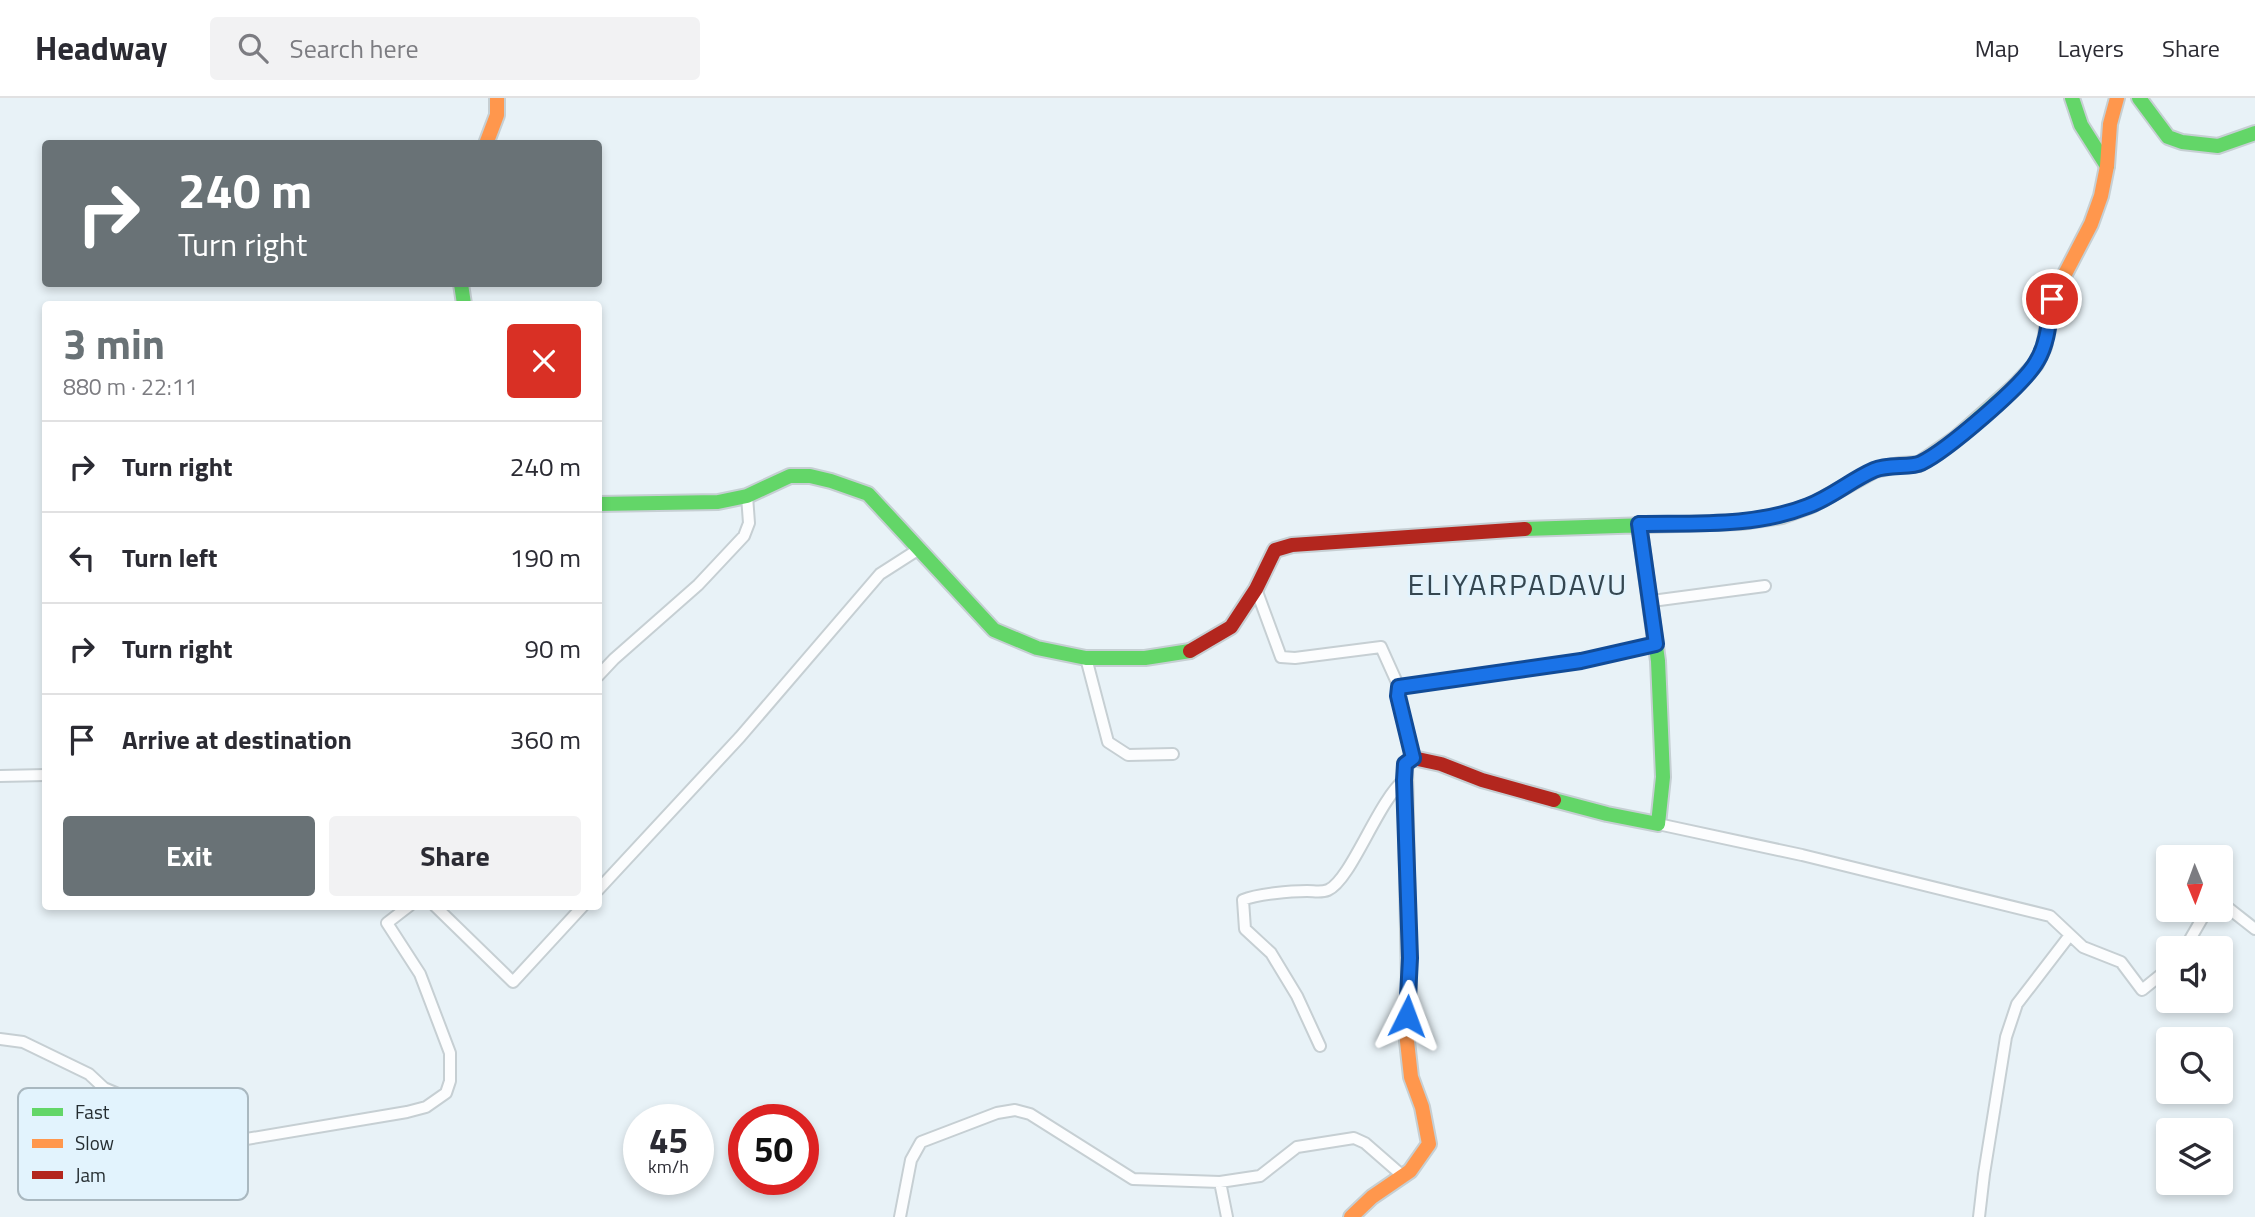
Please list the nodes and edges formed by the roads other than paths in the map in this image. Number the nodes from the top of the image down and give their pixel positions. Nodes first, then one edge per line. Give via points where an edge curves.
1 (497, 98) edge
2 (2072, 98) edge
3 (2118, 98) edge
4 (2138, 98) edge
5 (2255, 133) edge
6 (488, 140) edge
7 (2107, 166) junction
8 (747, 496) junction
9 (602, 504) edge
10 (1639, 524) junction
11 (919, 549) junction
12 (1765, 586) dead end
13 (1256, 589) junction
14 (1652, 601) junction
15 (1656, 644) junction
16 (1086, 658) junction
17 (602, 672) edge
18 (1399, 687) junction
19 (1173, 754) dead end
20 (1413, 758) junction
21 (0, 775) edge
22 (42, 775) edge
23 (1404, 780) junction
24 (1658, 824) junction
25 (602, 886) edge
26 (404, 910) edge
27 (439, 910) edge
28 (579, 910) edge
29 (2233, 912) edge
30 (2255, 929) edge
31 (2070, 935) junction
32 (2156, 979) edge
33 (0, 1040) edge
34 (1321, 1046) dead end
35 (104, 1088) edge
36 (248, 1139) edge
37 (1404, 1177) junction
38 (1220, 1182) junction
39 (901, 1217) edge
40 (1227, 1217) edge
41 (1351, 1217) edge
42 (1979, 1217) edge

1 - 6 main road via 497,115
2 - 7 main road via 2089,139
3 - 7 main road via 2110,124
4 - 5 main road via 2168,137 2182,142 2218,146
7 - 10 main road via 2091,225 2052,299 2044,347 2036,364 1955,439 1919,464 1875,470 1782,516 1741,522
8 - 9 main road via 704,502
8 - 11 main road via 790,476 831,481 869,494
8 - 17 street via 750,523 744,536 698,585
10 - 13 main road via 1292,545 1275,550
10 - 14 main road
11 - 16 main road via 994,630 1037,648
11 - 25 street via 880,574 740,737
12 - 14 street
13 - 16 main road via 1231,627 1189,651 1145,658
13 - 18 street via 1281,657 1381,647
14 - 15 main road
15 - 18 street via 1581,661
15 - 24 main road via 1663,776
16 - 19 street via 1108,742 1128,755
18 - 20 street
20 - 23 main road via 1405,764
20 - 24 main road via 1607,814
21 - 22 street
23 - 34 street via 1331,890 1243,900 1245,929 1271,953
23 - 37 main road via 1410,958 1407,1041 1411,1077 1429,1144
24 - 31 street via 2050,916
26 - 36 street via 387,923 420,974 450,1053 446,1093 426,1107 407,1112
27 - 28 street via 513,982
29 - 30 street
31 - 32 street via 2083,947 2121,962 2142,990
31 - 42 street via 2017,1004 2006,1037
33 - 35 street via 23,1042 89,1074
37 - 38 street via 1354,1138 1297,1147 1260,1175
37 - 41 main road via 1371,1197
38 - 39 street via 1133,1178 1030,1114 1015,1110 921,1142 911,1160
38 - 40 street

